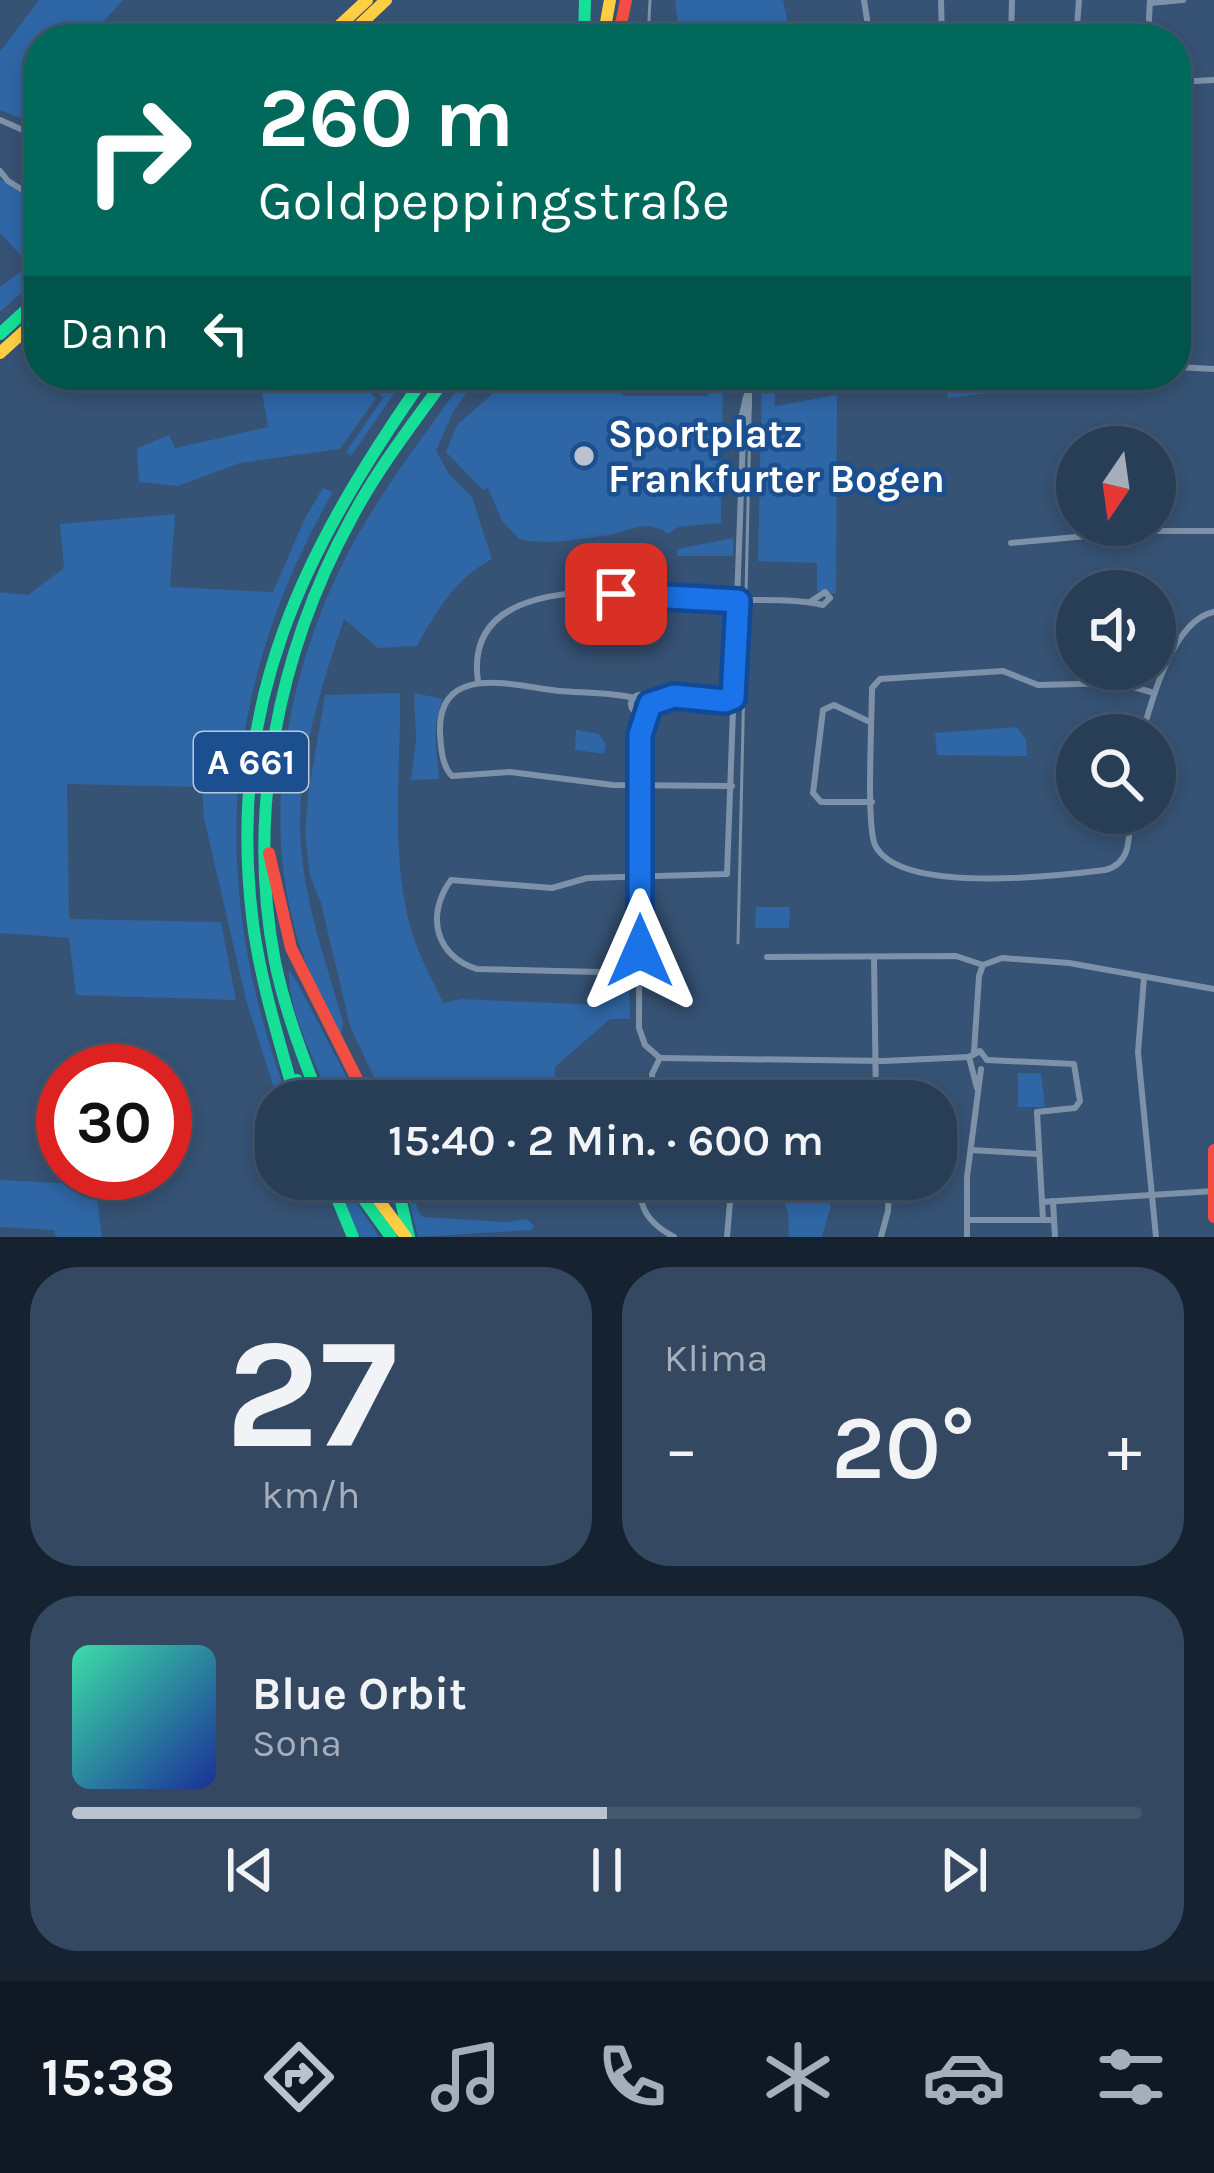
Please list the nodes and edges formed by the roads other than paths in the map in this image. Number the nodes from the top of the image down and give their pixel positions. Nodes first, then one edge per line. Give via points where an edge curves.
1 (367, 0) edge
2 (386, 0) edge
3 (1183, 0) edge
4 (1150, 1) edge
5 (341, 24) edge
6 (361, 24) edge
7 (0, 171) edge
8 (24, 191) edge
9 (24, 312) edge
10 (24, 331) edge
11 (0, 334) edge
12 (0, 353) edge
13 (415, 390) edge
14 (438, 390) edge
15 (745, 390) edge
16 (1214, 531) edge
17 (1011, 543) dead end
18 (738, 601) junction
19 (810, 602) dead end
20 (1214, 612) edge
21 (478, 681) junction
22 (735, 684) junction
23 (1154, 693) junction
24 (715, 698) junction
25 (733, 698) junction
26 (647, 704) junction
27 (634, 705) junction
28 (1148, 714) edge
29 (872, 723) junction
30 (640, 735) junction
31 (640, 785) junction
32 (732, 786) junction
33 (872, 802) junction
34 (1129, 834) edge
35 (266, 837) junction
36 (640, 876) junction
37 (767, 957) dead end
38 (874, 957) junction
39 (983, 964) junction
40 (639, 973) junction
41 (1144, 977) junction
42 (1214, 989) edge
43 (286, 1057) junction
44 (660, 1058) junction
45 (875, 1060) junction
46 (977, 1060) junction
47 (291, 1080) edge
48 (297, 1080) edge
49 (312, 1080) edge
50 (357, 1080) edge
51 (652, 1080) edge
52 (875, 1080) edge
53 (971, 1150) junction
54 (1214, 1150) edge
55 (1038, 1154) junction
56 (1213, 1191) edge
57 (1149, 1196) junction
58 (337, 1200) edge
59 (364, 1200) edge
60 (379, 1200) edge
61 (402, 1200) edge
62 (641, 1200) edge
63 (730, 1200) edge
64 (889, 1200) edge
65 (1053, 1201) junction
66 (1042, 1202) junction
67 (1214, 1217) edge
68 (969, 1220) junction
69 (1043, 1220) junction
70 (1054, 1220) junction
71 (353, 1237) edge
72 (391, 1237) edge
73 (407, 1237) edge
74 (674, 1237) edge
75 (727, 1237) edge
76 (881, 1237) edge
77 (967, 1237) edge
78 (1055, 1237) edge
79 (1156, 1237) edge

1 - 5 main road
2 - 6 main road
3 - 4 street
7 - 8 street
9 - 11 main road
10 - 12 main road
13 - 43 main road, A 661 via 326,525 284,620 262,700 249,780 248,872 261,967
14 - 35 main road, A 661 via 365,495 311,602 272,741
15 - 18 street
16 - 17 street
18 - 19 street
18 - 21 street via 576,593 535,599 486,631
18 - 22 street
20 - 23 street via 1193,620
21 - 27 street via 610,694
21 - 31 street via 442,714 448,775 510,772
22 - 24 street
22 - 25 street
23 - 28 street
23 - 29 street via 1120,683 1038,685 1004,671 880,679
24 - 25 street
24 - 26 street
25 - 32 street
26 - 27 street
26 - 27 street
26 - 30 street
27 - 30 street
29 - 33 street
29 - 33 street via 825,707 813,794 821,802
30 - 31 street
31 - 32 street
31 - 36 street
32 - 36 street via 727,874
33 - 34 street via 873,838 886,860 911,872 1047,876 1117,867
35 - 49 main road, A 661 via 278,978
35 - 50 main road, A 661 via 291,949
36 - 40 street
36 - 40 street via 552,888 451,880 436,923 452,959 478,969
37 - 38 street
38 - 39 street via 956,956
38 - 45 street
39 - 41 street via 1035,959
39 - 46 street
40 - 44 street via 639,1028
41 - 42 street
41 - 57 street via 1138,1052
43 - 47 main road, A 661
43 - 48 main road, A 661
44 - 45 street
44 - 51 street
45 - 46 street
45 - 52 street
46 - 53 street
46 - 55 street via 1074,1064 1080,1101 1036,1112
53 - 55 street
53 - 68 street
54 - 56 main road
55 - 66 street
56 - 57 street
56 - 67 main road
57 - 65 street
57 - 79 street
58 - 71 main road
59 - 72 main road
60 - 73 main road
61 - 73 main road
62 - 74 street via 655,1227
63 - 75 street
64 - 76 street
65 - 66 street
65 - 70 street
66 - 69 street
68 - 69 street
68 - 77 street
69 - 70 street
70 - 78 street

